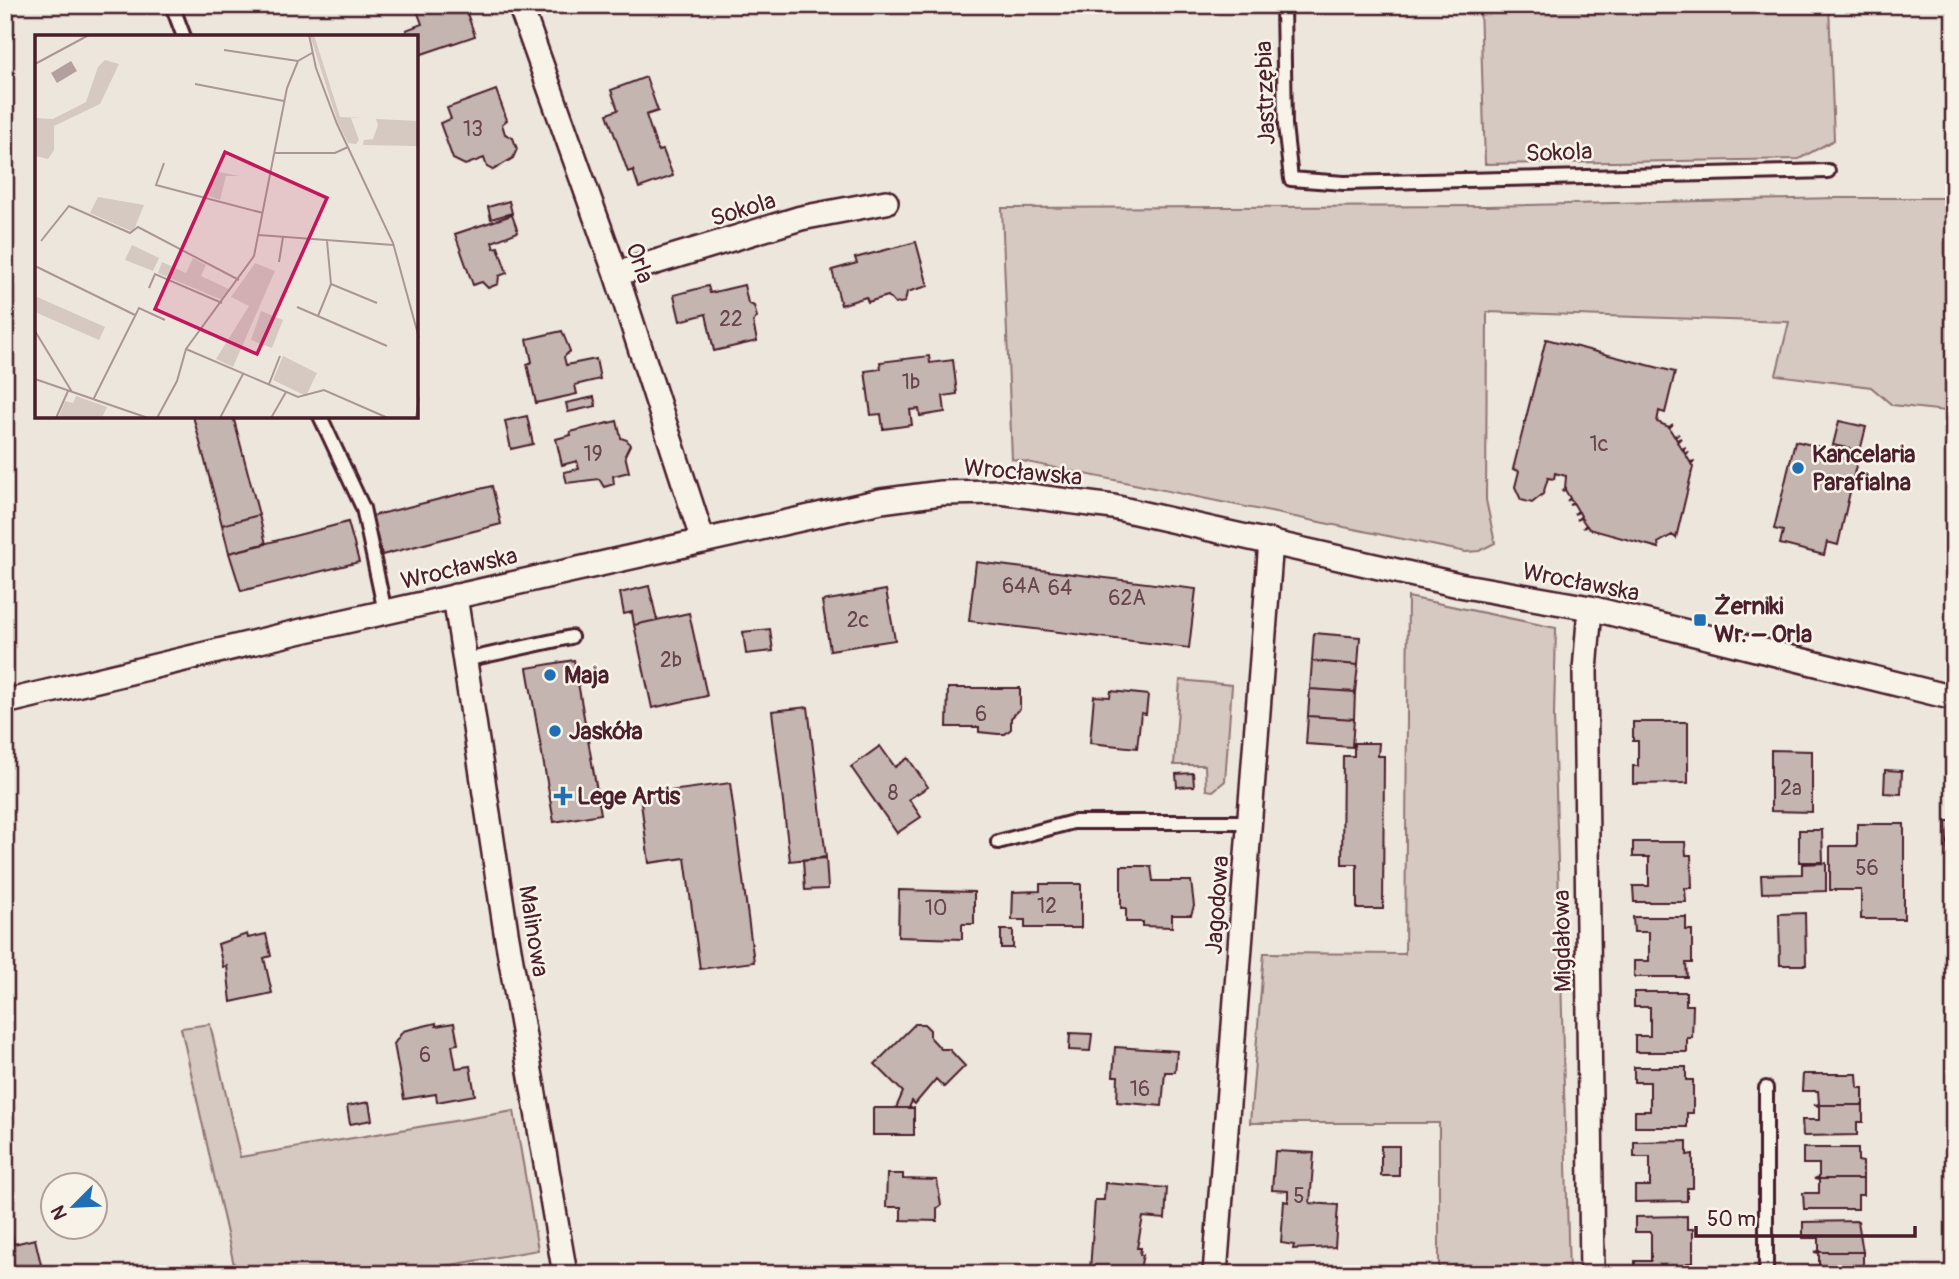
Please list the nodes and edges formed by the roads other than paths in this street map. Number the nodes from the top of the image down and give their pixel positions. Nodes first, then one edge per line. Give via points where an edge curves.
1 (172, 5) edge
2 (520, 5) edge
3 (1283, 5) edge
4 (183, 35) edge
5 (1828, 171) dead end
6 (1291, 179) joint
7 (886, 202) dead end
8 (616, 274) junction
9 (321, 418) edge
10 (703, 541) junction
11 (1270, 541) junction
12 (456, 596) junction
13 (1590, 608) junction
14 (385, 612) junction
15 (571, 637) dead end
16 (466, 660) junction
17 (1954, 698) edge
18 (5, 702) edge
19 (1250, 822) junction
20 (998, 842) dead end
21 (1766, 1088) dead end
22 (565, 1274) edge
23 (1215, 1274) edge
24 (1592, 1274) edge
25 (1766, 1274) edge

1 - 4 lane
2 - 8 street, Orla
3 - 6 lane, Jastrzębia via 1285,125
5 - 6 lane, Sokola via 1344,183
7 - 8 street, Sokola via 801,218
8 - 10 street, Orla
9 - 14 lane via 363,508
10 - 11 street, Wrocławska via 881,501 988,492 1113,507
10 - 12 street, Wrocławska
11 - 13 street, Wrocławska via 1459,585
11 - 19 street, Jagodowa
12 - 14 street, Wrocławska
12 - 16 street, Malinowa
13 - 17 street, Wrocławska
13 - 24 street, Migdałowa via 1585,671
14 - 18 street, Wrocławska
15 - 16 lane
16 - 22 street, Malinowa via 506,932
19 - 20 lane via 1073,822
19 - 23 street, Jagodowa
21 - 25 lane

